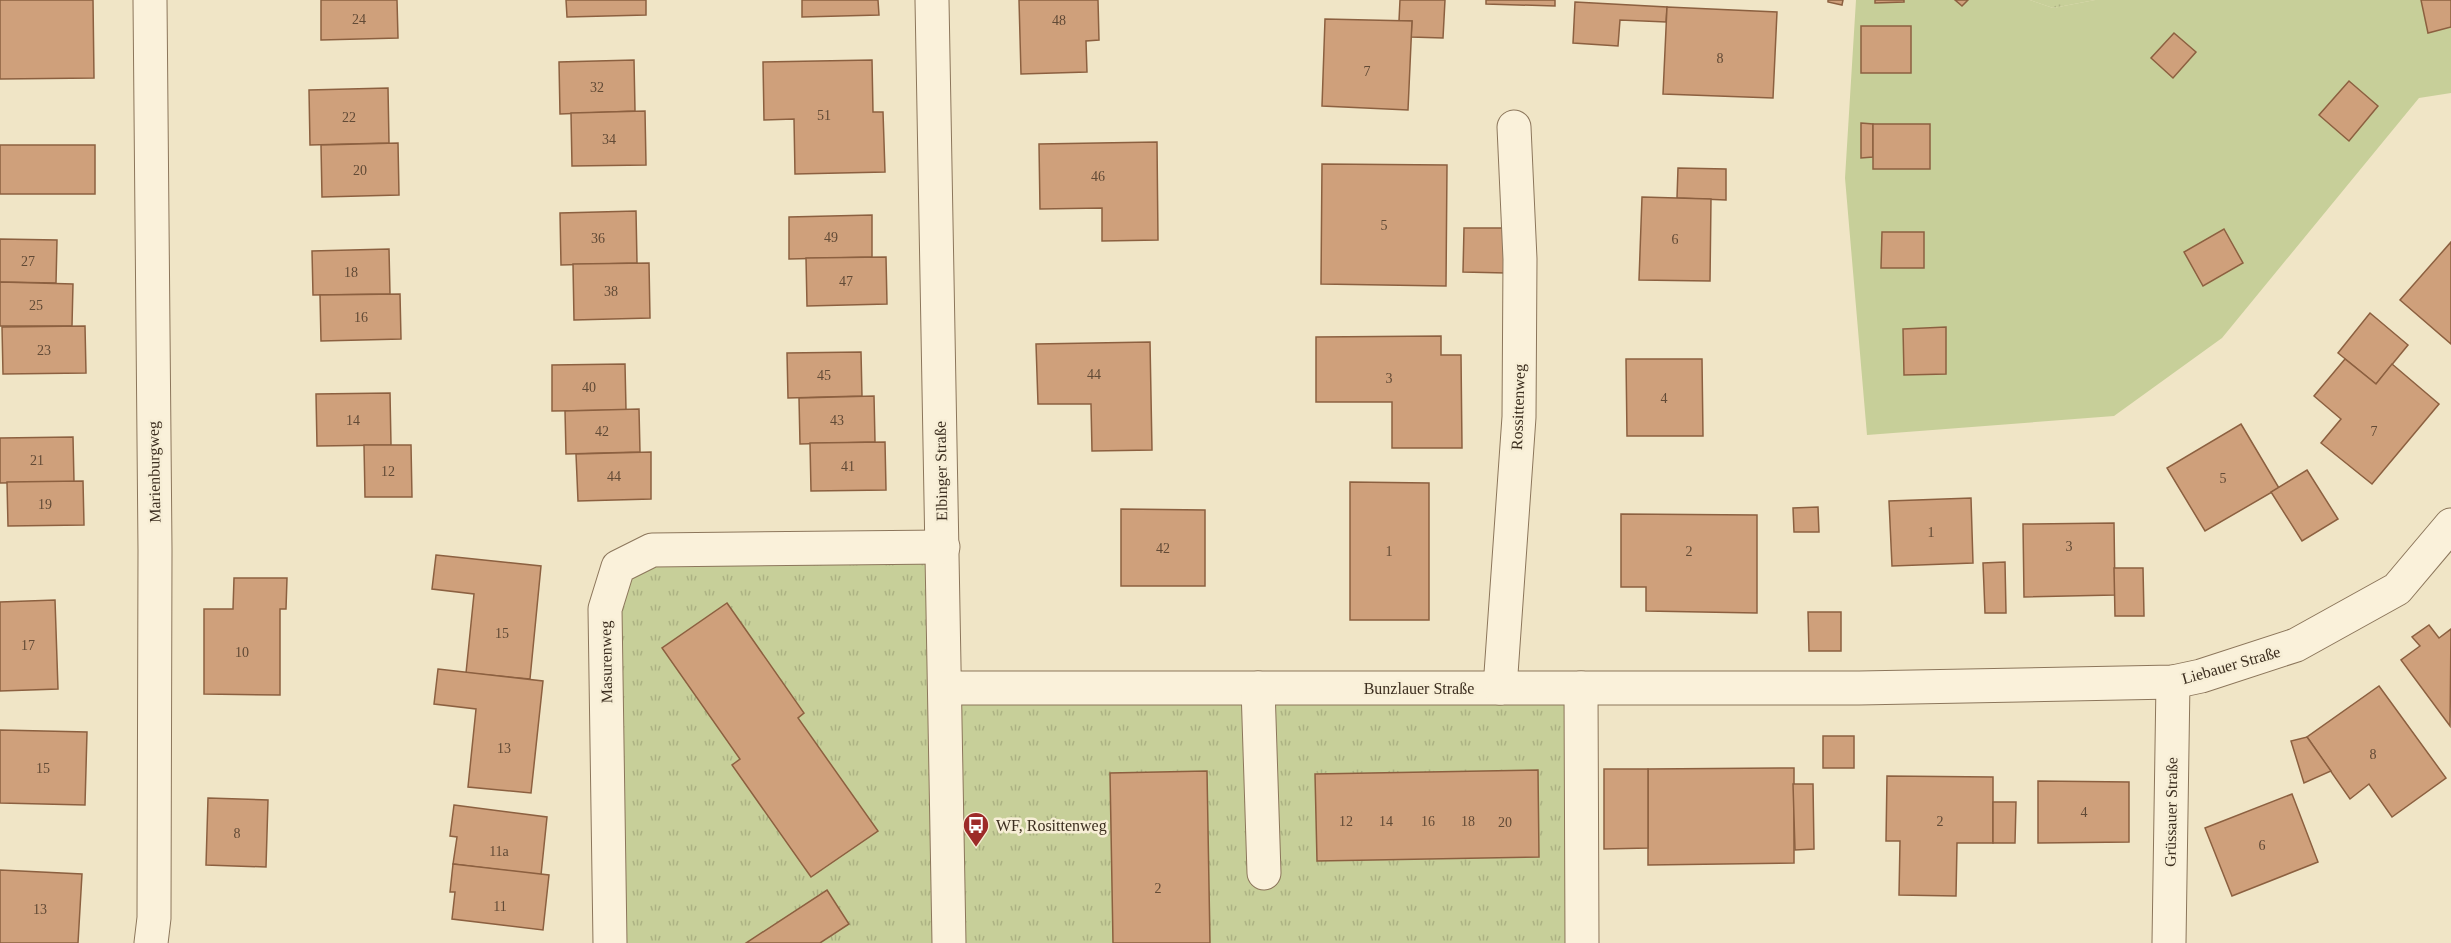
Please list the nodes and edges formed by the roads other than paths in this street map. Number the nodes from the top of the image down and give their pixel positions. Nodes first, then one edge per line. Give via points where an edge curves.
1 (150, 0) edge
2 (932, 0) edge
3 (1514, 127) dead end
4 (2451, 525) edge
5 (943, 547) junction
6 (2173, 682) junction
7 (945, 688) junction
8 (1258, 688) junction
9 (1500, 688) junction
10 (1581, 688) junction
11 (1859, 688) joint
12 (1264, 873) dead end
13 (151, 943) edge
14 (610, 943) edge
15 (949, 943) edge
16 (1582, 943) edge
17 (2169, 943) edge

1 - 13 street, Marienburgweg via 155,550
2 - 5 street, Elbinger Straße
3 - 9 street, Rossittenweg via 1520,259 1519,417
4 - 6 street, Liebauer Straße via 2397,589 2296,645
5 - 7 street, Elbinger Straße
5 - 14 street, Masurenweg via 652,550 618,567 605,609
6 - 11 street, Liebauer Straße
6 - 17 street, Grüssauer Straße
7 - 8 street, Bunzlauer Straße
7 - 15 street, Elbinger Straße
8 - 9 street, Bunzlauer Straße
8 - 12 street
9 - 10 street, Bunzlauer Straße
10 - 11 street, Bunzlauer Straße
10 - 16 street

